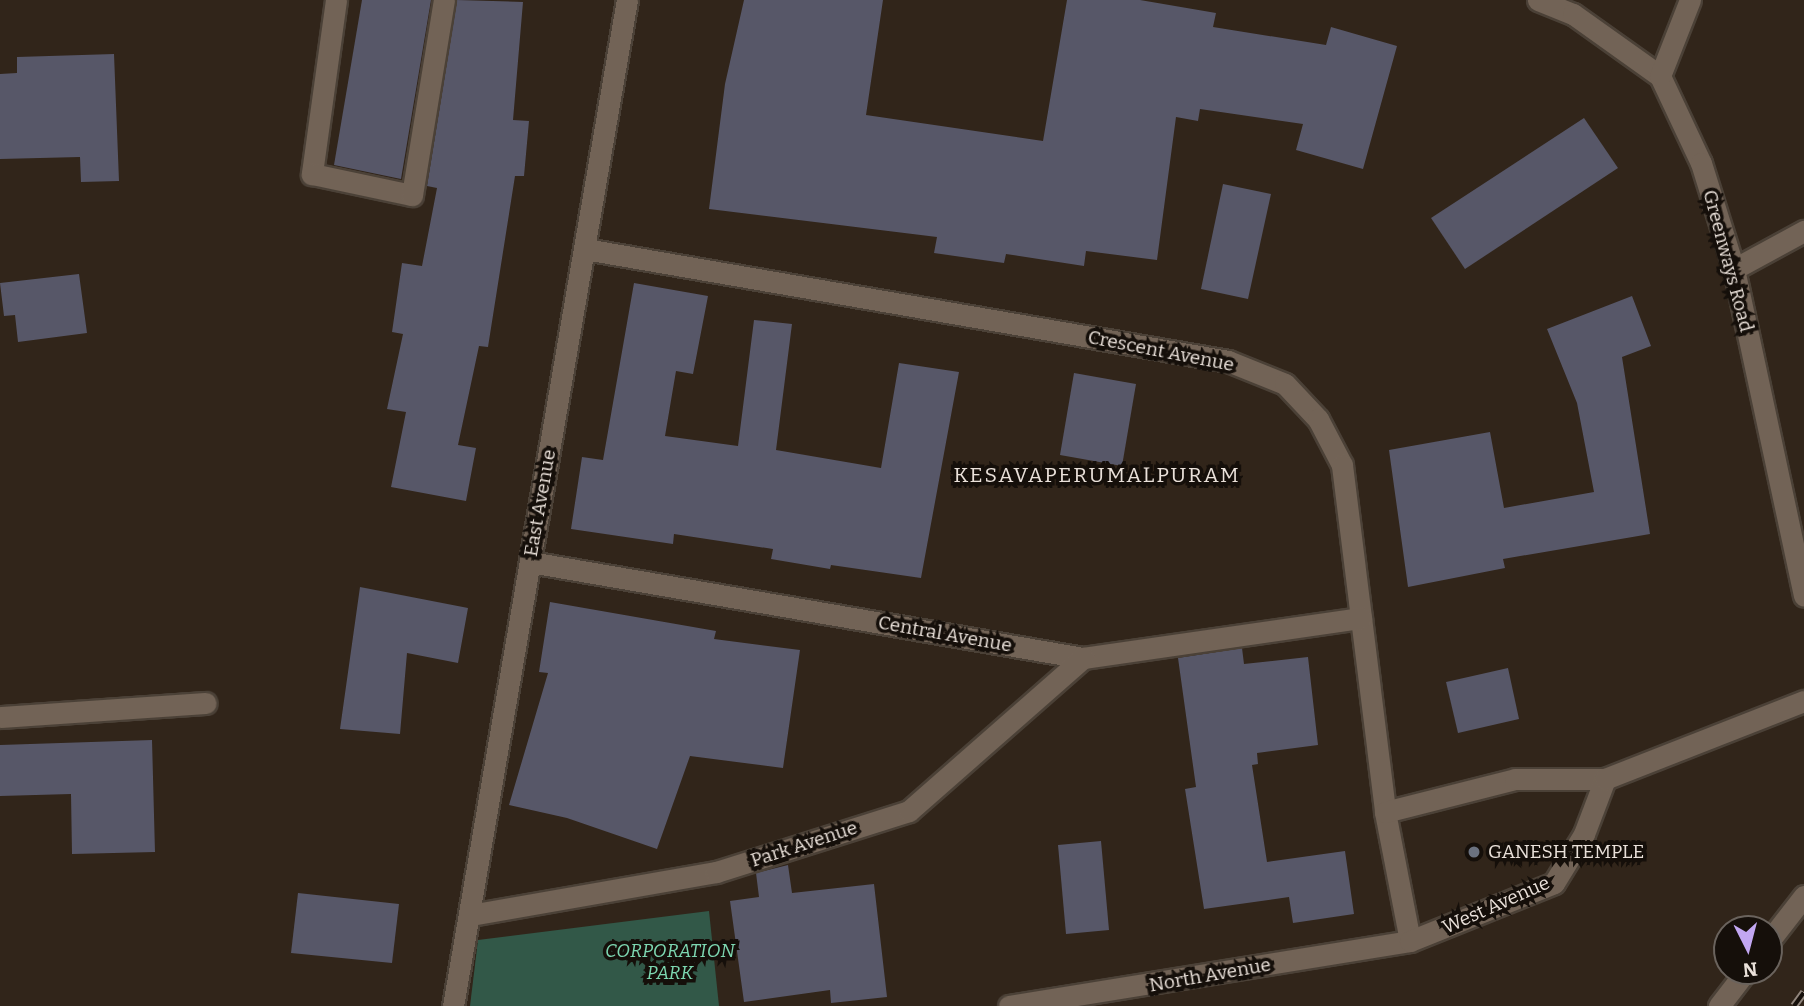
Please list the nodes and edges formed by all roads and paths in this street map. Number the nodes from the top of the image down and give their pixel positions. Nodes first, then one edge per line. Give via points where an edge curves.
1 (336, 0) edge
2 (444, 0) edge
3 (627, 0) edge
4 (1538, 0) edge
5 (1690, 0) edge
6 (1660, 76) junction
7 (1804, 231) edge
8 (585, 249) junction
9 (1734, 269) junction
10 (530, 562) junction
11 (1804, 596) edge
12 (1361, 618) junction
13 (1083, 659) junction
14 (1804, 701) edge
15 (206, 703) dead end
16 (0, 717) edge
17 (1605, 779) junction
18 (1385, 812) junction
19 (1804, 896) edge
20 (470, 915) junction
21 (1783, 924) edge
22 (1410, 941) junction
23 (1735, 985) edge
24 (453, 1006) edge
25 (1009, 1006) edge
26 (1719, 1006) edge

1 - 2 street via 312,174 412,195
3 - 8 street, East Avenue
4 - 6 street, Greenways Road via 1573,14
5 - 6 street
6 - 9 street, Greenways Road via 1701,163
7 - 9 street
8 - 10 street, East Avenue
8 - 12 street, Crescent Avenue via 1228,361 1285,384 1318,419 1342,465
9 - 11 street, Greenways Road
10 - 13 street, Central Avenue
10 - 20 street, East Avenue
12 - 13 street, Central Avenue
12 - 18 street, Crescent Avenue
13 - 20 street, Park Avenue via 909,811 716,872
14 - 17 street
15 - 16 street
17 - 18 street via 1515,779
17 - 22 street, West Avenue via 1584,834 1554,883
18 - 22 street, Crescent Avenue
19 - 21 street
20 - 24 street, East Avenue
22 - 25 street, North Avenue
23 - 26 street

